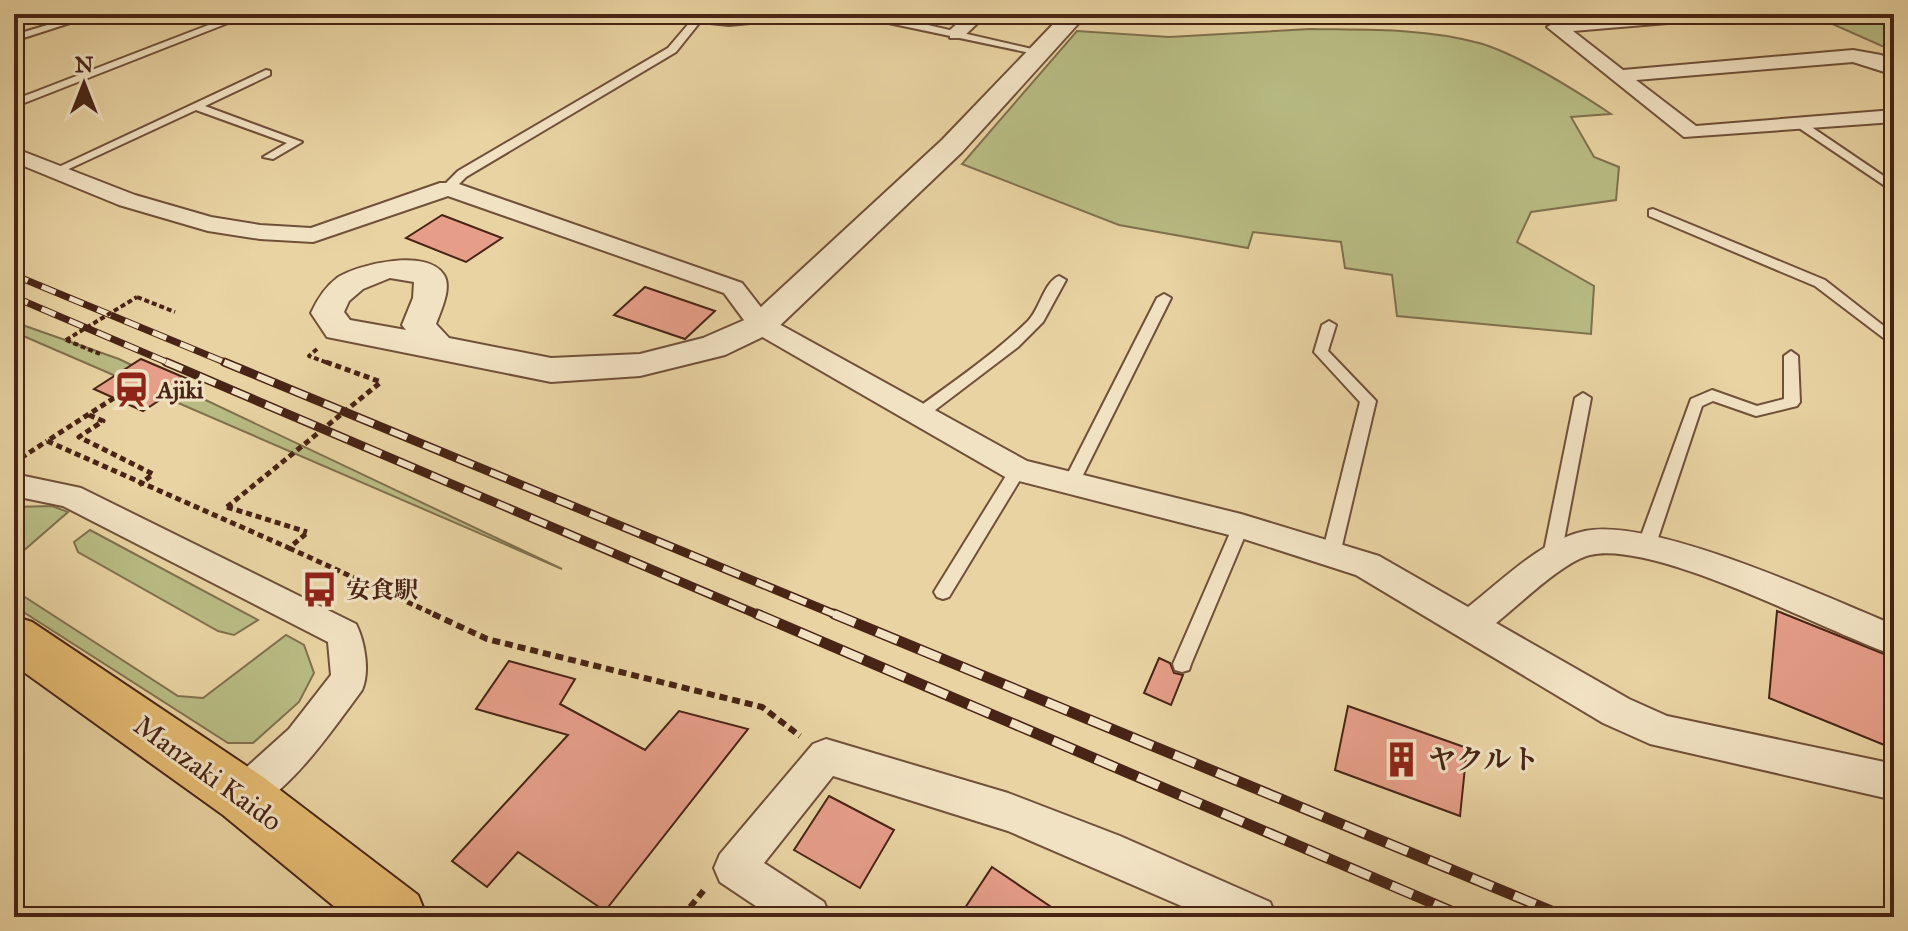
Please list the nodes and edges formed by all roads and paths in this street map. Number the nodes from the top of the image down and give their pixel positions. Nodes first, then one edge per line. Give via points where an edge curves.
1 (62, 14) edge
2 (246, 14) edge
3 (645, 14) edge
4 (815, 14) edge
5 (851, 14) edge
6 (978, 14) edge
7 (1076, 14) edge
8 (1703, 14) edge
9 (1715, 14) edge
10 (697, 20) junction
11 (956, 34) junction
12 (14, 38) edge
13 (1040, 52) junction
14 (1894, 69) edge
15 (266, 73) dead end
16 (1619, 76) junction
17 (14, 104) edge
18 (196, 106) junction
19 (1894, 116) edge
20 (1800, 124) junction
21 (14, 154) edge
22 (269, 157) dead end
23 (54, 172) junction
24 (448, 188) junction
25 (1894, 188) edge
26 (1653, 213) dead end
27 (1059, 280) dead end
28 (1164, 298) dead end
29 (175, 312) dead end
30 (761, 325) junction
31 (1329, 325) dead end
32 (1894, 341) edge
33 (438, 347) dead end
34 (100, 354) dead end
35 (1791, 356) dead end
36 (381, 382) dead end
37 (114, 398) dead end
38 (1583, 398) dead end
39 (921, 413) junction
40 (88, 414) junction
41 (47, 441) junction
42 (14, 461) edge
43 (1018, 470) junction
44 (1072, 481) junction
45 (139, 485) junction
46 (14, 490) edge
47 (1241, 526) junction
48 (1646, 547) junction
49 (289, 548) junction
50 (1331, 554) junction
51 (1550, 564) junction
52 (943, 592) dead end
53 (1472, 623) junction
54 (14, 637) edge
55 (1894, 640) edge
56 (1182, 664) dead end
57 (826, 756) junction
58 (1894, 782) edge
59 (243, 796) junction
60 (396, 917) edge
61 (809, 917) edge
62 (1255, 917) edge

1 - 12 lane via 71,21
2 - 17 lane
3 - 10 lane
4 - 10 lane
5 - 11 lane
6 - 11 street
7 - 13 street
8 - 9 street
8 - 16 street via 1556,27
10 - 24 lane via 672,50 462,174
11 - 13 lane
13 - 30 street via 952,146
14 - 16 street via 1853,56
15 - 18 lane
16 - 20 street via 1691,133
18 - 22 lane via 296,142
18 - 23 lane
19 - 20 street
20 - 25 lane
21 - 23 street
23 - 24 street via 208,224 313,235
24 - 30 street via 733,288
26 - 32 lane via 1820,283
27 - 39 lane via 1038,319 1013,344
28 - 44 lane
29 - 34 path, bridge via 137,297 66,340
30 - 33 street via 713,347 640,365 551,370
30 - 39 street
31 - 50 lane via 1321,352 1368,401
35 - 48 lane via 1792,402 1756,411 1712,395 1696,403
36 - 49 path, bridge via 227,507 308,532
37 - 40 path
38 - 51 lane
39 - 43 street
40 - 41 path
40 - 45 path via 103,421 79,437 153,474
41 - 42 path
41 - 45 path
43 - 44 street
43 - 52 lane
44 - 47 street
45 - 49 path
46 - 59 street via 24,487 70,496 344,634 349,679 302,741
47 - 50 street
47 - 56 lane
48 - 51 street via 1587,543
48 - 55 street
49 - 57 path via 487,639 762,707
50 - 53 street via 1367,565
51 - 53 street
53 - 58 street via 1616,711 1663,732
54 - 59 main road, Manzaki Kaido
57 - 61 street via 734,868
57 - 62 street via 1008,812
59 - 60 main road, Manzaki Kaido

